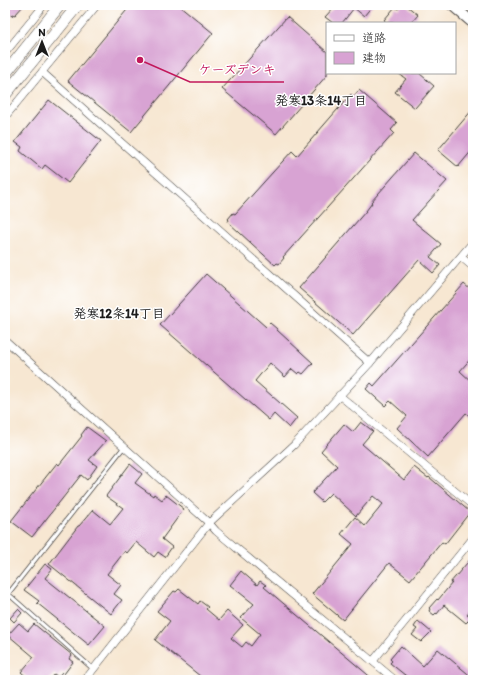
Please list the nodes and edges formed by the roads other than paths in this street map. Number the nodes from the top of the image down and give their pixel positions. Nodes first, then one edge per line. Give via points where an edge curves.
1 (44, 5) edge
2 (60, 5) edge
3 (78, 5) edge
4 (97, 5) edge
5 (452, 5) edge
6 (473, 23) edge
7 (5, 53) edge
8 (42, 72) junction
9 (5, 74) edge
10 (5, 95) edge
11 (5, 117) edge
12 (473, 242) edge
13 (460, 257) junction
14 (473, 267) edge
15 (5, 340) edge
16 (370, 363) junction
17 (339, 395) junction
18 (124, 446) junction
19 (473, 506) edge
20 (209, 523) junction
21 (473, 538) edge
22 (7, 592) edge
23 (373, 661) junction
24 (93, 669) junction
25 (85, 680) edge
26 (395, 680) edge

1 - 7 street
2 - 9 main road
3 - 10 main road
4 - 8 street
5 - 6 main road
8 - 11 street
8 - 16 street
12 - 13 street
13 - 14 street
13 - 16 street
15 - 18 street
16 - 17 street
17 - 19 street
17 - 20 street via 293,447
18 - 20 street
18 - 22 lane
20 - 23 street
20 - 24 street
21 - 23 street
22 - 24 lane
23 - 26 street
24 - 25 street

